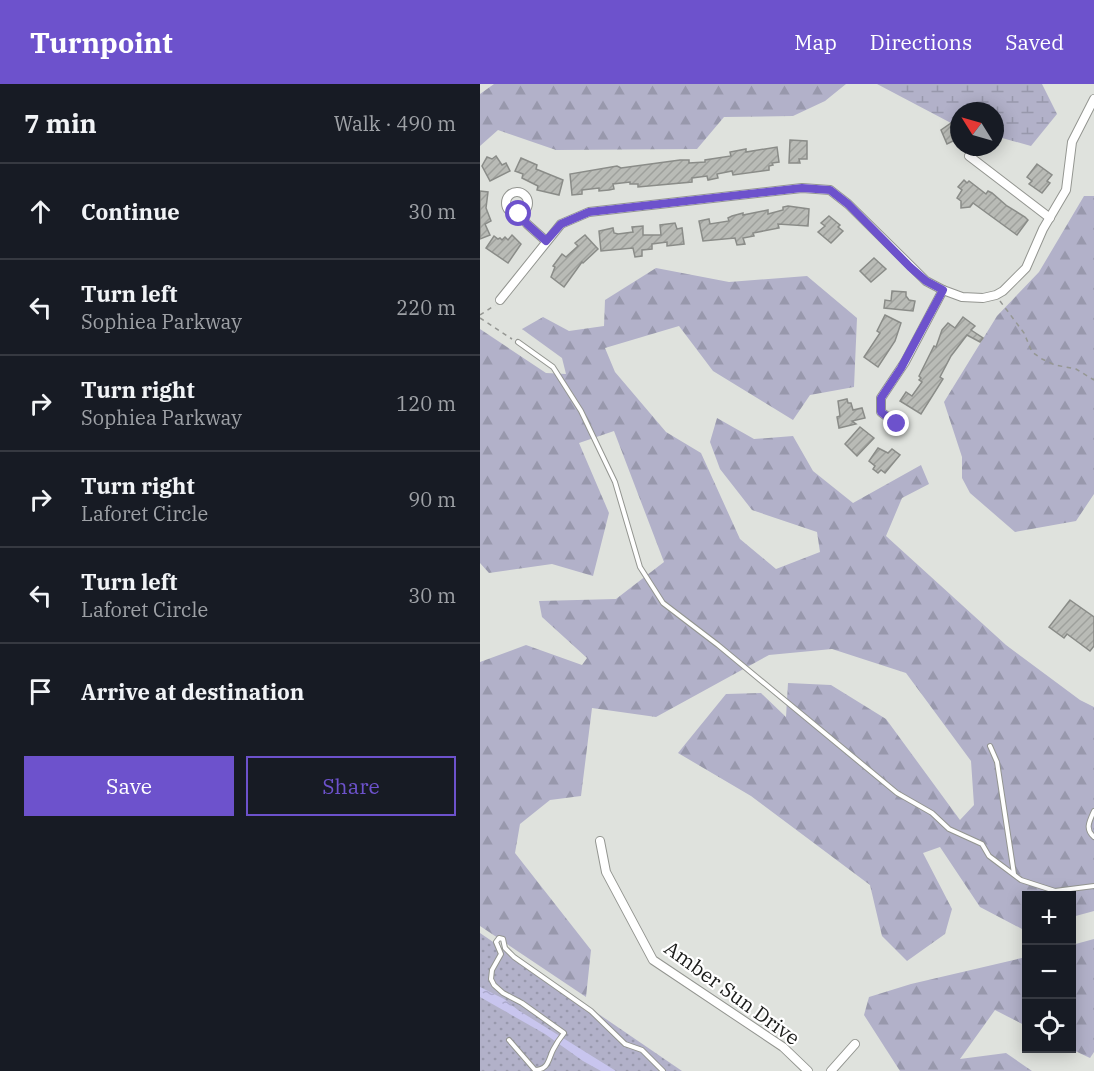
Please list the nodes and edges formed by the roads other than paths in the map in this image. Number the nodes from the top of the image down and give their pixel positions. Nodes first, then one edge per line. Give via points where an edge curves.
1 (1094, 99) edge
2 (969, 156) dead end
3 (519, 214) dead end
4 (1050, 218) junction
5 (546, 241) junction
6 (943, 290) junction
7 (500, 300) road end
8 (518, 342) road end
9 (897, 424) dead end
10 (990, 746) dead end
11 (1094, 811) edge
12 (1094, 837) edge
13 (600, 841) dead end
14 (1014, 874) junction
15 (1094, 886) edge
16 (509, 1040) dead end
17 (855, 1044) dead end
18 (663, 1071) edge
19 (808, 1071) edge
20 (831, 1071) edge

1 - 4 street via 1072,142 1066,190
2 - 4 street
3 - 5 street
4 - 6 street via 1026,268 1004,291 962,297
5 - 6 street via 561,224 589,212 802,188 830,190 910,267
5 - 7 street
6 - 9 street via 881,398 881,412
8 - 14 lane via 553,367 581,411 615,482 640,567 663,603 897,793 932,813 950,829 982,844 989,856
10 - 14 lane via 997,762
11 - 12 lane via 1088,827
13 - 19 street, Amber Sun Drive via 606,872 653,960 783,1047
14 - 15 lane via 1055,891
16 - 18 lane via 535,1070 543,1069 564,1033 494,985 492,970 501,954 497,939 503,939 510,954 591,1011 625,1044 642,1050
17 - 20 street

